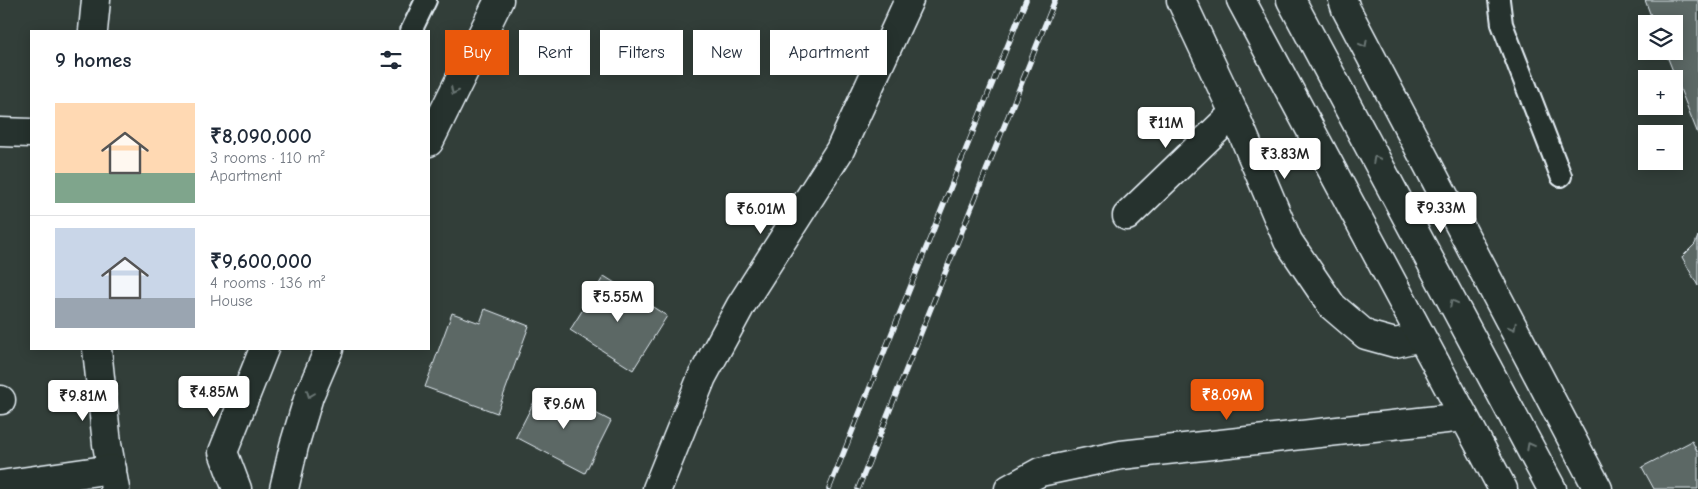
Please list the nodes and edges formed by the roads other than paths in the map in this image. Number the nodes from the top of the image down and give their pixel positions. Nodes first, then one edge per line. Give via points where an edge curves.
1 (96, 0) edge
2 (426, 0) edge
3 (499, 0) edge
4 (909, 0) edge
5 (1181, 0) edge
6 (1241, 0) edge
7 (1291, 0) edge
8 (1343, 0) edge
9 (1499, 0) edge
10 (93, 30) edge
11 (411, 30) edge
12 (1234, 113) junction
13 (0, 132) edge
14 (30, 134) edge
15 (430, 140) edge
16 (1561, 176) dead end
17 (1127, 216) dead end
18 (1421, 337) junction
19 (96, 350) edge
20 (264, 350) edge
21 (329, 350) edge
22 (1464, 417) junction
23 (114, 479) edge
24 (0, 485) edge
25 (237, 489) edge
26 (284, 489) edge
27 (657, 489) edge
28 (1009, 489) edge
29 (1503, 489) edge
30 (1552, 489) edge
31 (1598, 489) edge

1 - 10 street
2 - 11 lane
3 -> 15 street
4 - 27 street via 840,150 741,305 702,377
5 - 12 street
6 - 18 street
30 -> 7 street
8 -> 31 street
9 - 16 lane via 1502,24
12 - 17 street
12 - 18 street via 1288,241 1332,306 1366,335 1396,343
13 - 14 street
18 - 22 street
19 - 23 street
20 - 25 street via 223,452
21 -> 26 street via 309,396
22 - 28 street via 1121,455 1040,472
22 - 29 street
23 - 24 street

